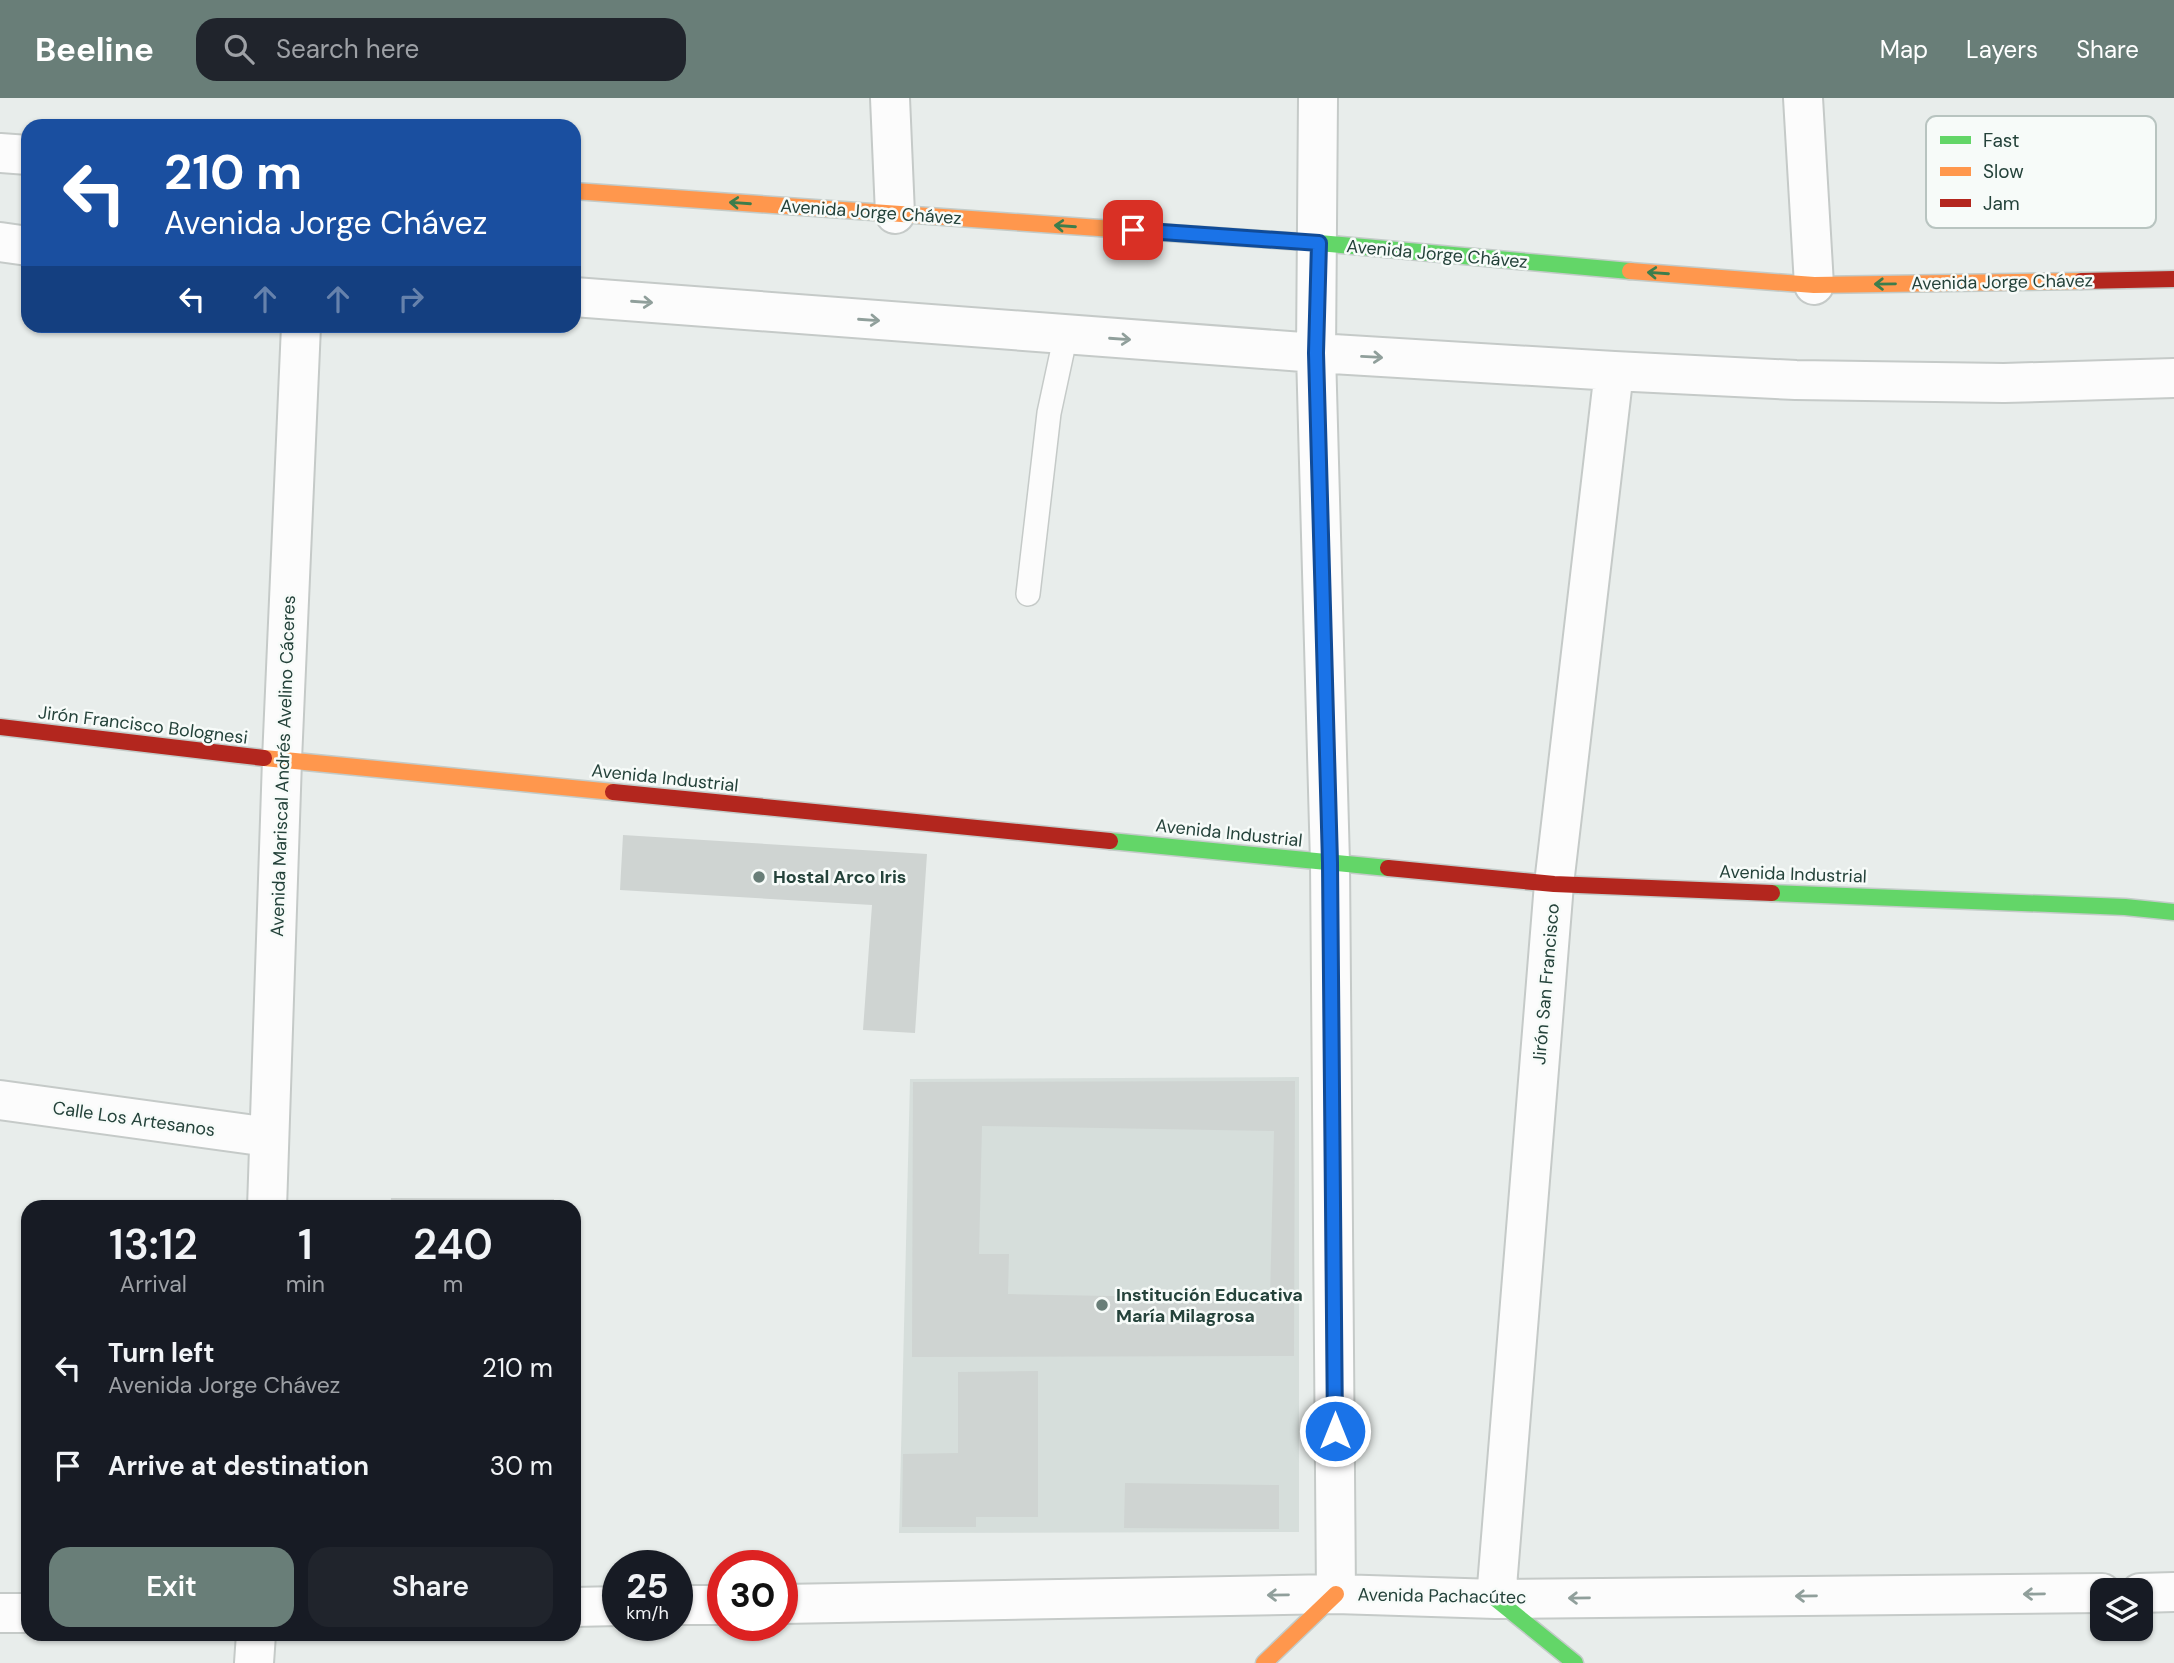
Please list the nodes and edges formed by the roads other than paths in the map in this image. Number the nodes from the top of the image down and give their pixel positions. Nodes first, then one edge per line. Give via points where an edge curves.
1 (890, 98) edge
2 (1318, 98) edge
3 (1803, 98) edge
4 (0, 153) edge
5 (21, 154) edge
6 (581, 192) edge
7 (895, 214) junction
8 (0, 242) edge
9 (1319, 243) junction
10 (21, 245) edge
11 (2174, 279) edge
12 (1814, 285) junction
13 (581, 298) edge
14 (301, 333) edge
15 (1066, 334) junction
16 (1316, 353) junction
17 (1614, 371) junction
18 (2174, 378) edge
19 (1028, 594) dead end
20 (0, 727) edge
21 (282, 760) junction
22 (1330, 863) junction
23 (1554, 884) junction
24 (2174, 912) edge
25 (0, 1100) edge
26 (269, 1137) junction
27 (267, 1200) edge
28 (2174, 1592) edge
29 (2090, 1593) edge
30 (2153, 1593) edge
31 (1336, 1594) junction
32 (1496, 1599) junction
33 (798, 1604) edge
34 (602, 1606) edge
35 (581, 1607) edge
36 (0, 1613) edge
37 (21, 1613) edge
38 (256, 1641) edge
39 (254, 1663) edge
40 (1264, 1663) edge
41 (1575, 1663) edge

1 - 7 street
2 - 9 street
3 - 12 street
4 - 5 street
7 -> 6 street, Avenida Jorge Chávez
9 -> 7 street, Avenida Jorge Chávez
8 - 10 street
12 -> 9 street, Avenida Jorge Chávez
9 - 16 street
11 -> 12 street, Avenida Jorge Chávez
13 -> 15 street
14 - 21 street, Avenida Mariscal Andrés Avelino Cáceres
15 -> 16 street
15 - 19 lane via 1049,413
16 -> 17 street
16 - 22 street
17 - 18 street via 1976,383
17 - 23 street, Jirón San Francisco
20 - 21 street, Jirón Francisco Bolognesi
21 - 22 street, Avenida Industrial
21 - 26 street, Avenida Mariscal Andrés Avelino Cáceres
22 - 23 street, Avenida Industrial
22 - 31 street
23 - 24 street, Avenida Industrial
23 - 32 street, Jirón San Francisco
25 - 26 street, Calle Los Artesanos
26 - 27 street, Avenida Mariscal Andrés Avelino Cáceres
28 - 30 street
29 -> 32 street, Avenida Pachacútec
31 - 32 street, Avenida Pachacútec
31 -> 33 street, Avenida Pachacútec
31 - 40 street
32 - 41 street
34 - 35 street
36 - 37 street
38 - 39 street

